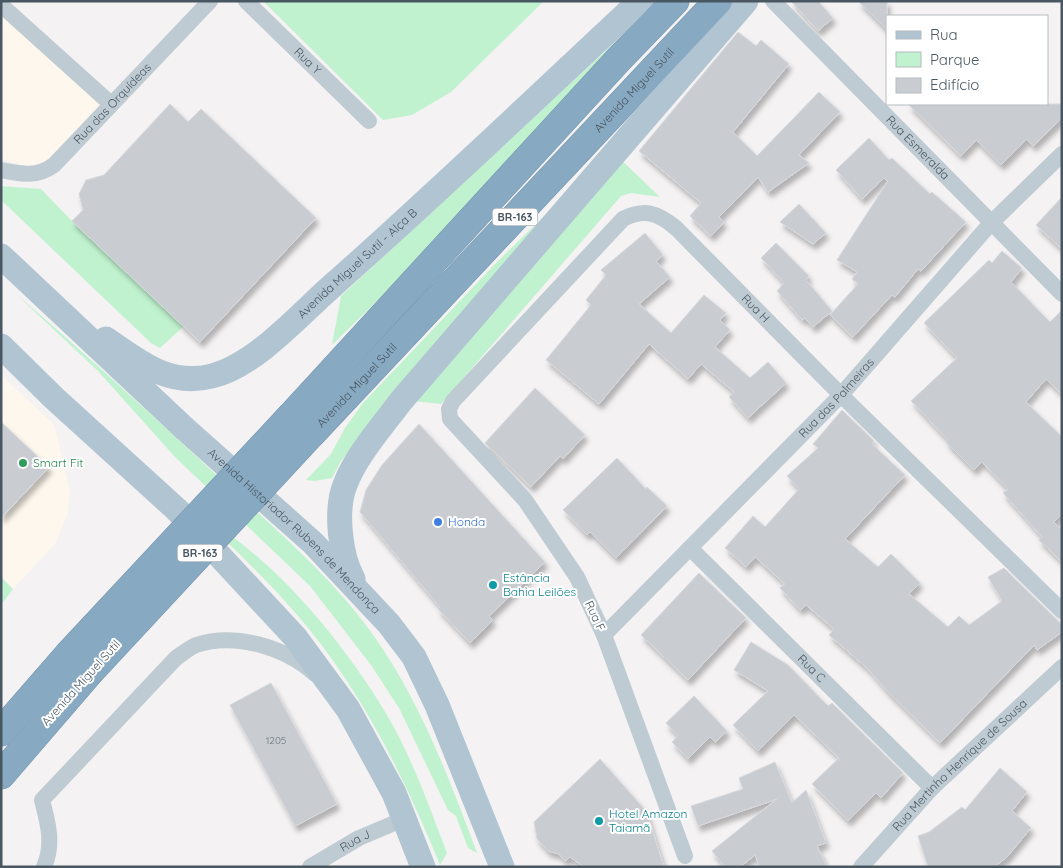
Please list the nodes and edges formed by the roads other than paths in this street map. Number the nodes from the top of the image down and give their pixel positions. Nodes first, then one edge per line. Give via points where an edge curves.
1 (210, 1) edge
2 (246, 1) edge
3 (640, 1) edge
4 (656, 1) edge
5 (675, 1) edge
6 (718, 1) edge
7 (746, 1) edge
8 (773, 1) edge
9 (1, 5) edge
10 (619, 59) junction
11 (111, 104) junction
12 (369, 121) dead end
13 (1062, 154) edge
14 (1, 170) edge
15 (991, 223) junction
16 (1, 256) edge
17 (40, 291) junction
18 (1062, 294) edge
19 (1, 346) edge
20 (841, 395) junction
21 (449, 409) joint
22 (690, 548) junction
23 (361, 594) junction
24 (1062, 611) edge
25 (604, 635) junction
26 (1062, 666) edge
27 (348, 709) junction
28 (1, 732) edge
29 (1, 775) edge
30 (932, 788) junction
31 (404, 819) junction
32 (685, 856) dead end
33 (44, 867) edge
34 (310, 867) edge
35 (423, 867) edge
36 (502, 867) edge
37 (861, 867) edge

1 - 11 street, Rua das Orquídeas
2 - 12 street, Rua Y
3 - 17 main road, Avenida Miguel Sutil - Alça B via 380,244 258,352 230,370 211,377 171,378 141,363
4 - 10 highway via 640,21
5 - 10 highway, BR-163
6 - 29 highway, Avenida Miguel Sutil / BR-163, bridge via 88,674
7 - 23 main road, Avenida Miguel Sutil via 407,394 368,445 345,484 342,499 340,544 347,568
8 - 15 street, Rua Esmeralda
9 - 11 street
10 - 28 highway, BR-163, bridge via 68,655
11 - 14 street, Rua das Orquídeas via 46,171 31,175
13 - 15 street, Rua das Palmeiras
15 - 18 street, Rua Esmeralda
15 - 20 street, Rua das Palmeiras
16 - 17 main road, Avenida Historiador Rubens de Mendonça
17 - 23 main road, Avenida Historiador Rubens de Mendonça via 184,428 313,544
19 - 27 main road via 207,542 295,637
20 - 21 street, Rua H via 676,228 663,217 650,212 633,214 614,226
20 - 22 street, Rua das Palmeiras
20 - 24 street, Rua H
21 - 25 street, Rua F via 450,419 456,428 525,500 577,578
22 - 25 street, Rua das Palmeiras
22 - 30 street, Rua C
23 - 36 main road, Avenida Historiador Rubens de Mendonça via 414,657 437,705
25 - 32 street, Rua F
26 - 30 street, Rua Mertinho Henrique de Sousa
27 - 31 main road via 394,793
27 - 33 street via 310,670 275,649 219,641 194,646 166,668 42,800 50,835
30 - 37 street, Rua Mertinho Henrique de Sousa
31 - 34 street, Rua J via 359,838
31 - 35 main road

